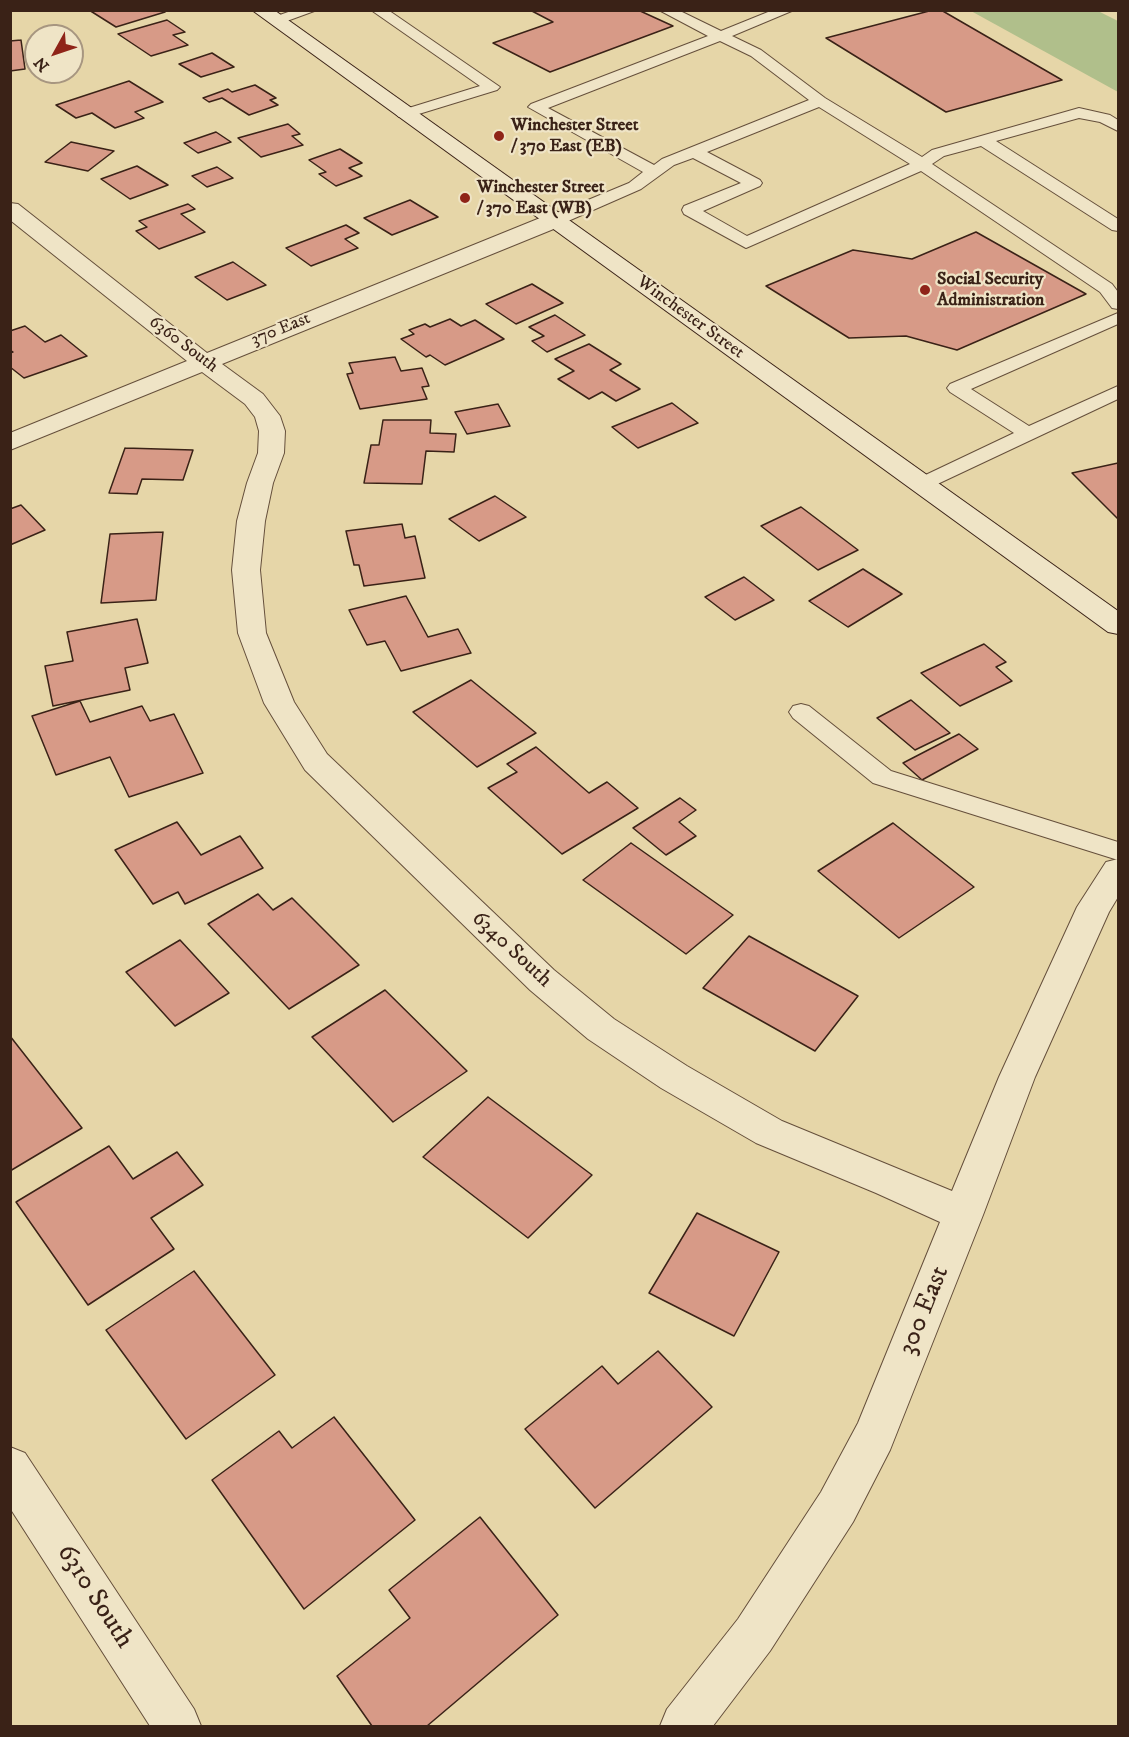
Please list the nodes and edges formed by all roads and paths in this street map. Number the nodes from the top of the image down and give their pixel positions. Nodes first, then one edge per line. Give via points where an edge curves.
1 (310, 10) edge
2 (666, 10) edge
3 (787, 10) edge
4 (406, 13) dead end
5 (384, 14) edge
6 (269, 16) edge
7 (720, 36) junction
8 (820, 101) junction
9 (404, 114) junction
10 (1119, 126) edge
11 (983, 141) junction
12 (694, 152) junction
13 (921, 165) junction
14 (654, 171) junction
15 (10, 209) edge
16 (553, 221) junction
17 (1119, 226) edge
18 (1119, 304) edge
19 (1119, 318) edge
20 (204, 362) junction
21 (1119, 392) edge
22 (1028, 434) junction
23 (10, 442) edge
24 (922, 484) junction
25 (251, 521) joint
26 (1119, 625) edge
27 (801, 712) dead end
28 (1119, 851) edge
29 (1119, 870) edge
30 (964, 1215) junction
31 (10, 1468) edge
32 (177, 1726) edge
33 (684, 1726) edge

1 - 6 lane
2 - 7 lane
3 - 7 lane
4 - 5 lane
5 - 9 lane via 492,87
6 - 9 street, Winchester Street
7 - 8 lane via 756,53
7 - 14 lane via 536,107
8 - 12 lane
8 - 13 lane
9 - 16 street, Winchester Street
10 - 11 lane via 1079,113
11 - 13 lane via 938,153
11 - 17 lane
12 - 13 lane via 754,183 690,210 746,243
12 - 14 lane
13 - 18 lane via 1106,288
14 - 16 lane via 635,186
15 - 20 street, 6360 South
16 - 20 street, 370 East
16 - 24 street, Winchester Street
19 - 22 lane via 957,388
20 - 23 street, 370 East
20 - 25 street, 6360 South via 254,399 272,430 271,453
21 - 22 lane
22 - 24 lane
24 - 26 street, Winchester Street
25 - 30 street, 6340 South via 246,570 252,633 279,703 316,762 374,820 542,980 601,1029 769,1132
27 - 28 lane via 882,777
29 - 30 street, 300 East via 1094,907 1017,1077
30 - 33 street, 300 East via 875,1435 837,1507 754,1635
31 - 32 street, 6310 South

